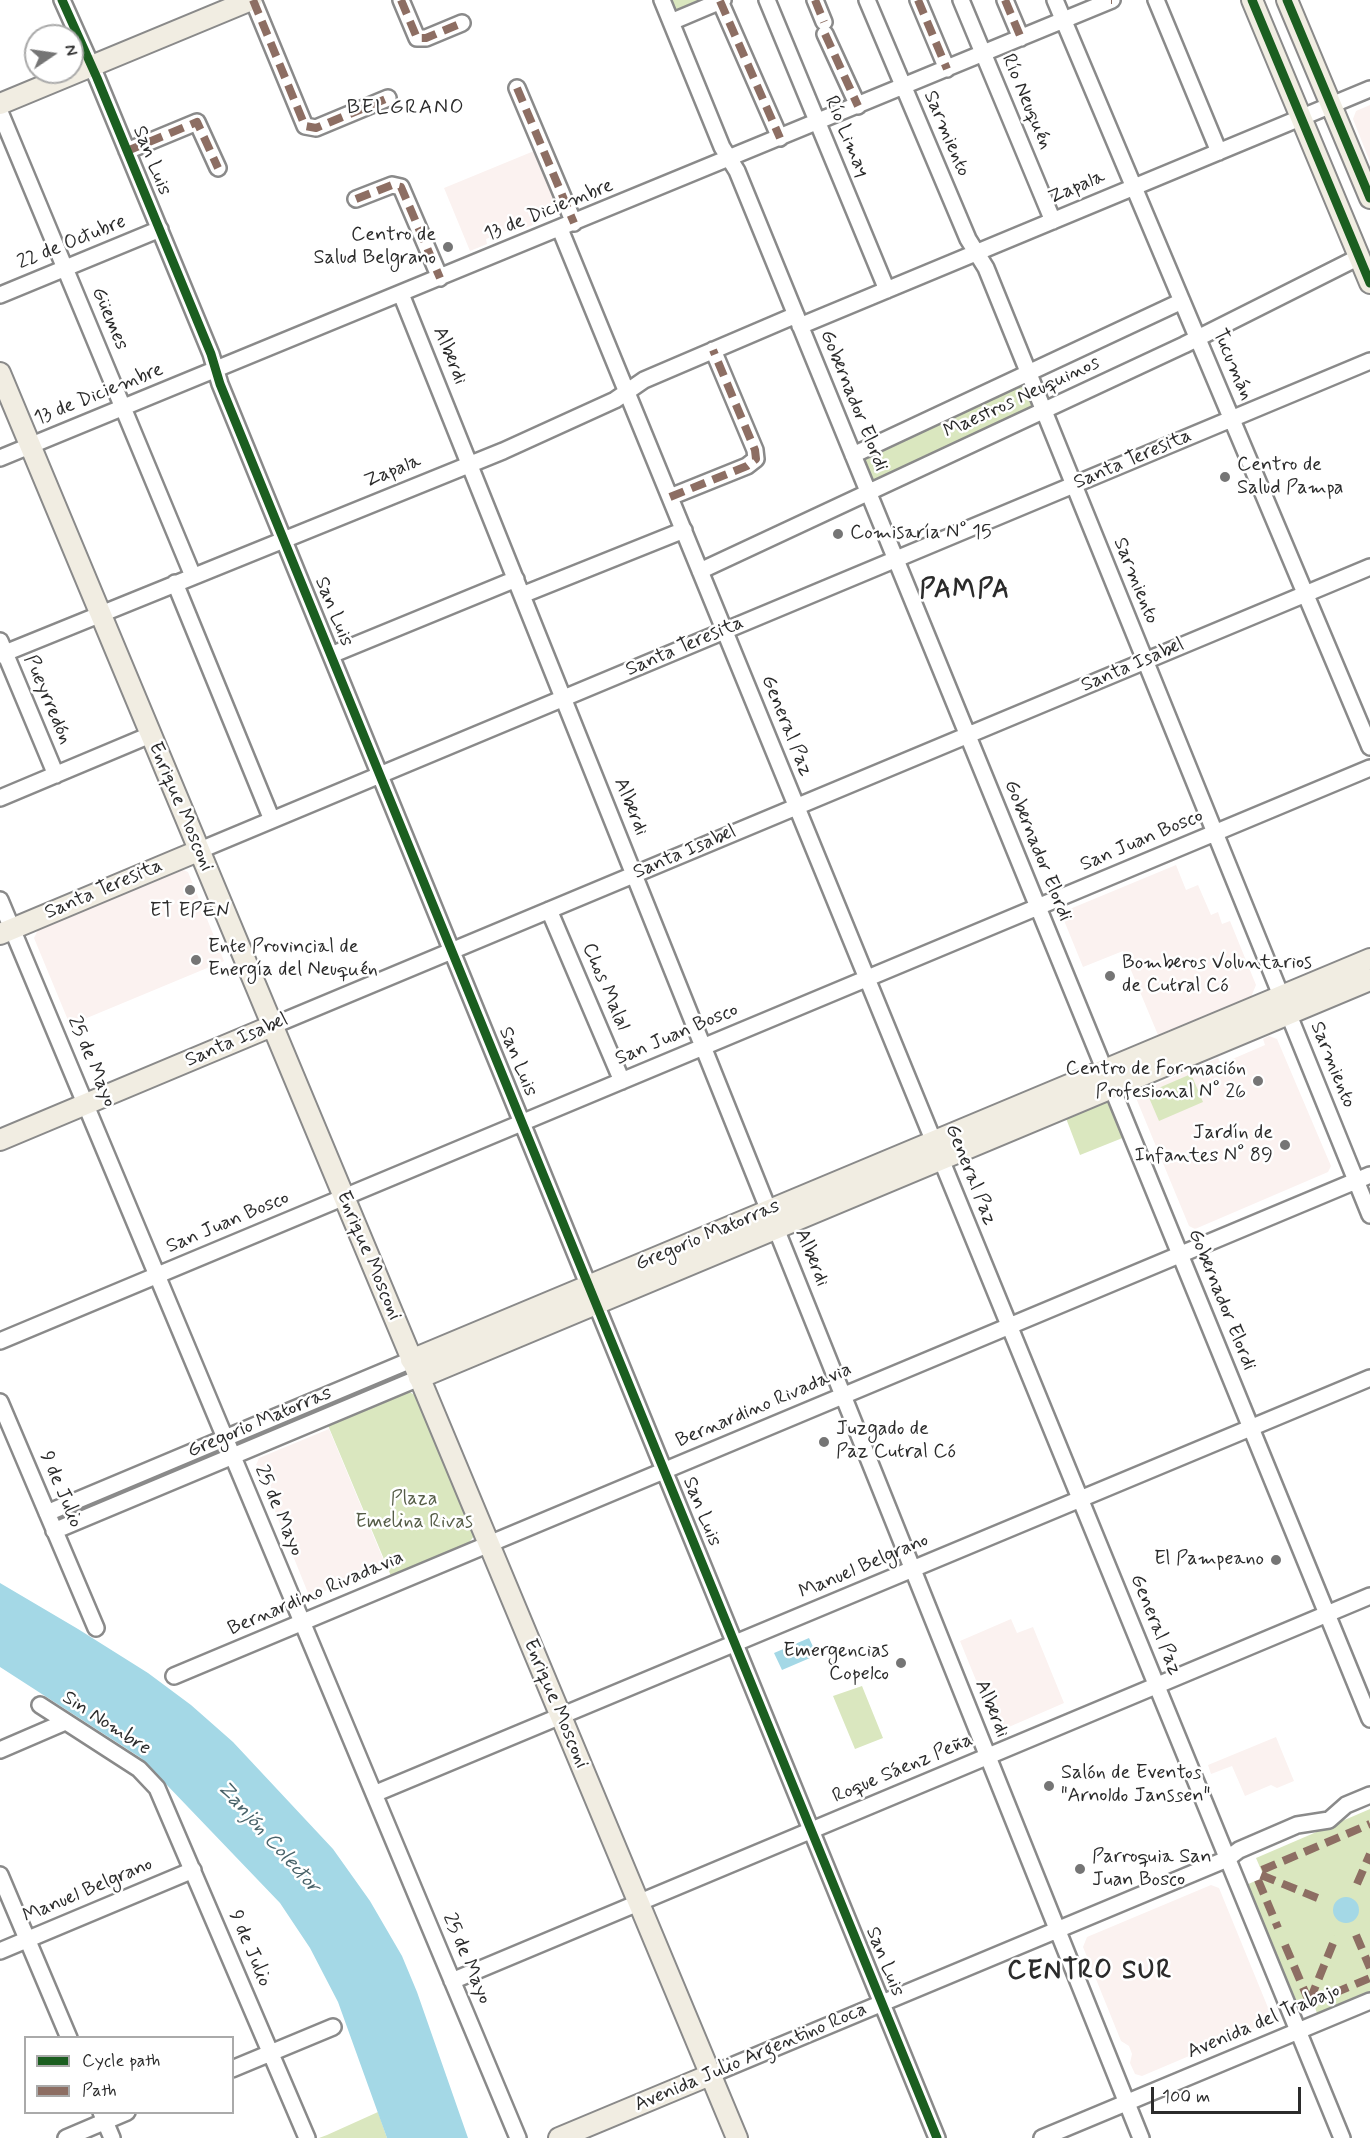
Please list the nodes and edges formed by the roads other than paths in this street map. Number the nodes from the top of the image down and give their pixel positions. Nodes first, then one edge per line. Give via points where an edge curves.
1 (62, 0) edge
2 (252, 0) edge
3 (400, 0) edge
4 (662, 0) edge
5 (767, 0) edge
6 (814, 0) edge
7 (867, 0) edge
8 (918, 0) edge
9 (961, 0) edge
10 (1005, 0) edge
11 (1055, 0) edge
12 (1112, 0) edge
13 (1156, 0) edge
14 (1252, 0) edge
15 (1287, 0) edge
16 (722, 1) edge
17 (1064, 20) junction
18 (671, 22) junction
19 (462, 23) dead end
20 (1021, 38) junction
21 (983, 54) junction
22 (91, 66) junction
23 (947, 69) junction
24 (904, 87) junction
25 (517, 88) dead end
26 (1370, 89) edge
27 (388, 98) dead end
28 (0, 104) edge
29 (1331, 105) junction
30 (858, 106) junction
31 (0, 112) edge
32 (1301, 118) junction
33 (818, 123) junction
34 (780, 138) junction
35 (127, 151) junction
36 (1219, 152) junction
37 (729, 159) junction
38 (218, 168) dead end
39 (1134, 187) junction
40 (1370, 198) edge
41 (356, 199) dead end
42 (1053, 221) junction
43 (567, 226) junction
44 (160, 229) junction
45 (976, 252) junction
46 (1359, 257) junction
47 (65, 268) junction
48 (440, 278) junction
49 (1370, 283) edge
50 (887, 290) junction
51 (401, 294) junction
52 (0, 295) edge
53 (1182, 301) junction
54 (798, 320) junction
55 (1198, 338) junction
56 (713, 350) junction
57 (1370, 361) edge
58 (216, 370) junction
59 (0, 372) edge
60 (1028, 373) junction
61 (627, 392) junction
62 (123, 408) junction
63 (1044, 411) junction
64 (1232, 419) junction
65 (29, 446) junction
66 (853, 455) junction
67 (0, 458) edge
68 (470, 464) junction
69 (1074, 485) junction
70 (868, 493) junction
71 (670, 497) junction
72 (684, 530) junction
73 (284, 539) junction
74 (896, 559) junction
75 (1370, 567) edge
76 (700, 570) junction
77 (193, 576) junction
78 (516, 579) junction
79 (176, 583) junction
80 (1306, 594) junction
81 (522, 595) junction
82 (99, 614) junction
83 (725, 631) junction
84 (2, 649) edge
85 (331, 655) junction
86 (1145, 661) junction
87 (564, 698) junction
88 (150, 735) junction
89 (968, 735) junction
90 (1370, 747) edge
91 (1370, 768) edge
92 (56, 775) junction
93 (380, 775) junction
94 (0, 798) edge
95 (797, 807) junction
96 (272, 820) junction
97 (1215, 833) junction
98 (198, 851) junction
99 (634, 875) junction
100 (0, 900) edge
101 (1038, 907) junction
102 (549, 910) junction
103 (6, 931) edge
104 (452, 951) junction
105 (1370, 959) edge
106 (867, 978) junction
107 (1370, 980) edge
108 (1281, 996) junction
109 (1288, 1014) junction
110 (272, 1026) junction
111 (703, 1047) junction
112 (1108, 1079) junction
113 (622, 1081) junction
114 (86, 1104) junction
115 (522, 1123) junction
116 (0, 1140) edge
117 (934, 1141) junction
118 (941, 1160) junction
119 (1363, 1178) edge
120 (343, 1197) junction
121 (1370, 1215) edge
122 (772, 1220) junction
123 (1180, 1255) junction
124 (157, 1275) junction
125 (593, 1295) junction
126 (1009, 1326) junction
127 (0, 1341) edge
128 (415, 1369) junction
129 (1370, 1378) edge
130 (843, 1396) junction
131 (0, 1402) edge
132 (1251, 1428) junction
133 (225, 1438) junction
134 (233, 1456) junction
135 (664, 1470) junction
136 (1080, 1499) junction
137 (47, 1513) junction
138 (54, 1531) junction
139 (488, 1544) junction
140 (913, 1569) junction
141 (1370, 1596) edge
142 (1327, 1614) junction
143 (302, 1622) junction
144 (96, 1628) dead end
145 (735, 1643) junction
146 (174, 1676) dead end
147 (1157, 1686) junction
148 (40, 1706) dead end
149 (560, 1716) junction
150 (1370, 1719) edge
151 (65, 1722) junction
152 (0, 1749) edge
153 (988, 1756) junction
154 (149, 1778) joint
155 (374, 1794) junction
156 (1370, 1795) edge
157 (811, 1830) junction
158 (1227, 1859) junction
159 (193, 1870) junction
160 (0, 1875) edge
161 (638, 1903) junction
162 (1057, 1930) junction
163 (27, 1939) junction
164 (0, 1951) edge
165 (452, 1981) junction
166 (1370, 2001) edge
167 (882, 2003) junction
168 (333, 2027) dead end
169 (1298, 2031) junction
170 (69, 2036) edge
171 (271, 2053) junction
172 (234, 2068) edge
173 (710, 2075) junction
174 (1126, 2103) junction
175 (103, 2117) edge
176 (66, 2138) edge
177 (112, 2138) edge
178 (307, 2138) edge
179 (518, 2138) edge
180 (559, 2138) edge
181 (737, 2138) edge
182 (937, 2138) edge
183 (1042, 2138) edge
184 (1140, 2138) edge
185 (1342, 2138) edge

1 - 22 street, San Luis
2 - 22 main road
2 - 27 street via 305,126 316,128
3 - 19 street via 417,38
4 - 18 street, Gobernador Elordi
5 - 33 street, Río Limay
6 - 30 street
7 - 24 street, Sarmiento
8 - 23 street
9 - 21 street, Río Neuquén
10 - 20 street
11 - 17 street, Tucumán
12 - 17 street, 13 de Diciembre
13 - 36 street
14 - 32 main road
15 - 29 main road
16 - 18 street
16 - 34 street
17 - 20 street, 13 de Diciembre
17 - 39 street, Tucumán
18 - 37 street, Gobernador Elordi
20 - 21 street, 13 de Diciembre
21 - 23 street, 13 de Diciembre
21 - 42 street, Río Neuquén
22 - 28 main road
22 - 35 street, San Luis
23 - 24 street, 13 de Diciembre
24 - 30 street, 13 de Diciembre
24 - 45 street, Sarmiento
25 - 43 street, General Paz
26 - 29 street, Zapala
29 - 32 street, Zapala
29 - 40 main road
30 - 33 street, 13 de Diciembre
31 - 47 street, Güemes
32 - 36 street, Zapala
32 - 46 main road
33 - 34 street, 13 de Diciembre
33 - 50 street, Río Limay
34 - 37 street, 13 de Diciembre
35 - 38 street via 196,122
35 - 44 street, San Luis
36 - 39 street, Zapala
37 - 43 street, 13 de Diciembre
37 - 54 street, Gobernador Elordi
39 - 42 street, Zapala
39 - 53 street, Tucumán
41 - 48 street via 399,185
42 - 45 street, Zapala
43 - 48 street, 13 de Diciembre
43 - 61 street, General Paz
44 - 47 street, 22 de Octubre
44 - 58 street, San Luis
45 - 50 street, Zapala
45 - 60 street, Sarmiento
46 - 49 main road
46 - 55 street, Maestros Neuquinos
47 - 52 street, 22 de Octubre
47 - 62 street, Güemes
48 - 51 street, 13 de Diciembre
50 - 54 street, Zapala
51 - 58 street, 13 de Diciembre
51 - 68 street, Alberdi
53 - 55 street, Tucumán
53 - 60 street, Maestros Neuquinos
54 - 56 street, Zapala
54 - 66 street, Gobernador Elordi
55 - 63 street, Maestros Neuquinos
55 - 64 street, Tucumán
56 - 61 street, Zapala via 641,381
56 - 71 street via 756,459
57 - 64 street, Santa Teresita
58 - 62 street, 13 de Diciembre
58 - 73 street, San Luis
59 - 65 main road, Enrique Mosconi
60 - 63 street, Sarmiento
60 - 66 street, Maestros Neuquinos
61 - 68 street, Zapala
61 - 71 street, General Paz
62 - 65 street, 13 de Diciembre
62 - 77 street, Güemes
63 - 69 street, Sarmiento
63 - 70 street, Maestros Neuquinos
64 - 69 street, Santa Teresita
64 - 80 street, Tucumán
65 - 67 street, 13 de Diciembre
65 - 82 main road, Enrique Mosconi
66 - 70 street, Gobernador Elordi
68 - 73 street, Zapala
68 - 78 street, Alberdi
69 - 74 street, Santa Teresita
69 - 86 street, Sarmiento
70 - 74 street, Gobernador Elordi
70 - 76 street, Maestros Neuquinos
71 - 72 street, General Paz
72 - 76 street, General Paz
72 - 81 street
73 - 77 street, Zapala
73 - 85 street, San Luis
74 - 83 street, Santa Teresita
74 - 89 street, Gobernador Elordi
75 - 80 street, Santa Isabel
76 - 83 street, General Paz
77 - 79 street, Zapala
78 - 81 street, Alberdi
78 - 85 street
79 - 82 street, Zapala
79 - 96 street
80 - 86 street, Santa Isabel
80 - 90 street, Tucumán
81 - 87 street, Alberdi
82 - 84 street, Zapala
82 - 88 main road, Enrique Mosconi
83 - 87 street, Santa Teresita
83 - 95 street, General Paz
84 - 92 street, Pueyrredón
85 - 93 street, San Luis
86 - 89 street, Santa Isabel
86 - 97 street, Sarmiento
87 - 93 street, Santa Teresita
87 - 99 street, Alberdi
88 - 92 street
88 - 98 main road, Enrique Mosconi
89 - 95 street, Santa Isabel
89 - 101 street, Gobernador Elordi
91 - 97 street, San Juan Bosco
92 - 94 street
93 - 96 street, Santa Teresita
93 - 104 street, San Luis
95 - 99 street, Santa Isabel
95 - 106 street, General Paz
96 - 98 street, Santa Teresita
97 - 101 street, San Juan Bosco
97 - 108 street, Sarmiento
98 - 103 main road, Santa Teresita
98 - 110 main road, Enrique Mosconi
99 - 102 street, Santa Isabel
99 - 111 street, Alberdi
100 - 103 street, 25 de Mayo
101 - 106 street, San Juan Bosco
101 - 112 street, Gobernador Elordi
102 - 104 street, Santa Isabel
102 - 113 street, Chos Malal
103 - 114 street, 25 de Mayo
104 - 110 street, Santa Isabel
104 - 115 street, San Luis
105 - 108 main road, Gregorio Matorras
106 - 111 street, San Juan Bosco
106 - 117 street, General Paz
107 - 109 main road, Gregorio Matorras
108 - 109 street, Sarmiento
108 - 112 main road, Gregorio Matorras
109 - 112 main road, Gregorio Matorras
109 - 119 street, Sarmiento
110 - 114 main road, Santa Isabel
110 - 120 main road, Enrique Mosconi
111 - 113 street, San Juan Bosco
111 - 122 street, Alberdi
112 - 117 main road, Gregorio Matorras
112 - 118 main road, Gregorio Matorras
112 - 123 street, Gobernador Elordi
113 - 115 street, San Juan Bosco
114 - 116 main road, Santa Isabel
114 - 124 street, 25 de Mayo
115 - 120 street, San Juan Bosco
115 - 125 street, San Luis
117 - 118 street, General Paz
117 - 122 main road, Gregorio Matorras
118 - 122 main road, Gregorio Matorras
118 - 126 street, General Paz
119 - 121 street, Sarmiento
119 - 123 street, Bernardino Rivadavia
120 - 124 street, San Juan Bosco
120 - 128 main road, Enrique Mosconi
122 - 125 main road, Gregorio Matorras
122 - 130 street, Alberdi
123 - 126 street, Bernardino Rivadavia
123 - 132 street, Gobernador Elordi
124 - 127 street, San Juan Bosco
124 - 133 street, 25 de Mayo
125 - 128 main road, Gregorio Matorras
125 - 135 street, San Luis
126 - 130 street, Bernardino Rivadavia
126 - 136 street, General Paz
128 - 133 street, Gregorio Matorras
128 - 134 street, Gregorio Matorras
128 - 139 main road, Enrique Mosconi
129 - 132 street, Manuel Belgrano
130 - 135 street, Bernardino Rivadavia
130 - 140 street, Alberdi
131 - 137 street, 9 de Julio
132 - 136 street, Manuel Belgrano
132 - 142 street, Gobernador Elordi
133 - 134 street, 25 de Mayo
133 - 137 street, Gregorio Matorras
134 - 138 street, Gregorio Matorras
134 - 143 street, 25 de Mayo
135 - 139 street, Bernardino Rivadavia
135 - 145 street, San Luis
136 - 140 street, Manuel Belgrano
136 - 147 street, General Paz
137 - 138 street, 9 de Julio
138 - 144 street, 9 de Julio
139 - 143 street, Bernardino Rivadavia
139 - 149 main road, Enrique Mosconi
140 - 145 street, Manuel Belgrano
140 - 153 street, Alberdi
141 - 142 street, Roque Sáenz Peña
142 - 147 street, Roque Sáenz Peña
142 - 150 street, Gobernador Elordi
143 - 146 street, Bernardino Rivadavia
143 - 155 street, 25 de Mayo
145 - 149 street, Manuel Belgrano
145 - 157 street, San Luis
147 - 153 street, Roque Sáenz Peña
147 - 158 street, General Paz
148 - 151 street, Sin Nombre
149 - 155 street, Manuel Belgrano
149 - 161 main road, Enrique Mosconi
151 - 152 street
151 - 154 street, Sin Nombre
153 - 157 street, Roque Sáenz Peña
153 - 162 street, Alberdi
154 - 159 street, 9 de Julio via 160,1794
155 - 165 street, 25 de Mayo
156 - 158 street, Avenida Julio Argentino Roca via 1348,1804 1329,1820 1297,1825
157 - 161 street, Roque Sáenz Peña
157 - 167 street, San Luis
158 - 162 street, Avenida Julio Argentino Roca
158 - 169 street, General Paz
159 - 163 street, Manuel Belgrano
159 - 171 street, 9 de Julio
160 - 163 street
161 - 165 street, Roque Sáenz Peña
161 - 173 main road, Enrique Mosconi
162 - 167 street, Avenida Julio Argentino Roca
162 - 174 street, Alberdi
163 - 164 street, Manuel Belgrano
163 - 170 street
165 - 179 street, 25 de Mayo
166 - 169 street, Avenida del Trabajo
167 - 173 street, Avenida Julio Argentino Roca
167 - 182 street, San Luis
168 - 171 street
169 - 174 street, Avenida del Trabajo
169 - 185 street, General Paz
171 - 172 street
171 - 178 street, 9 de Julio
173 - 180 main road, Avenida Julio Argentino Roca
173 - 181 main road, Enrique Mosconi
174 - 183 street, Avenida del Trabajo
174 - 184 street, Alberdi
175 - 176 street
175 - 177 street

